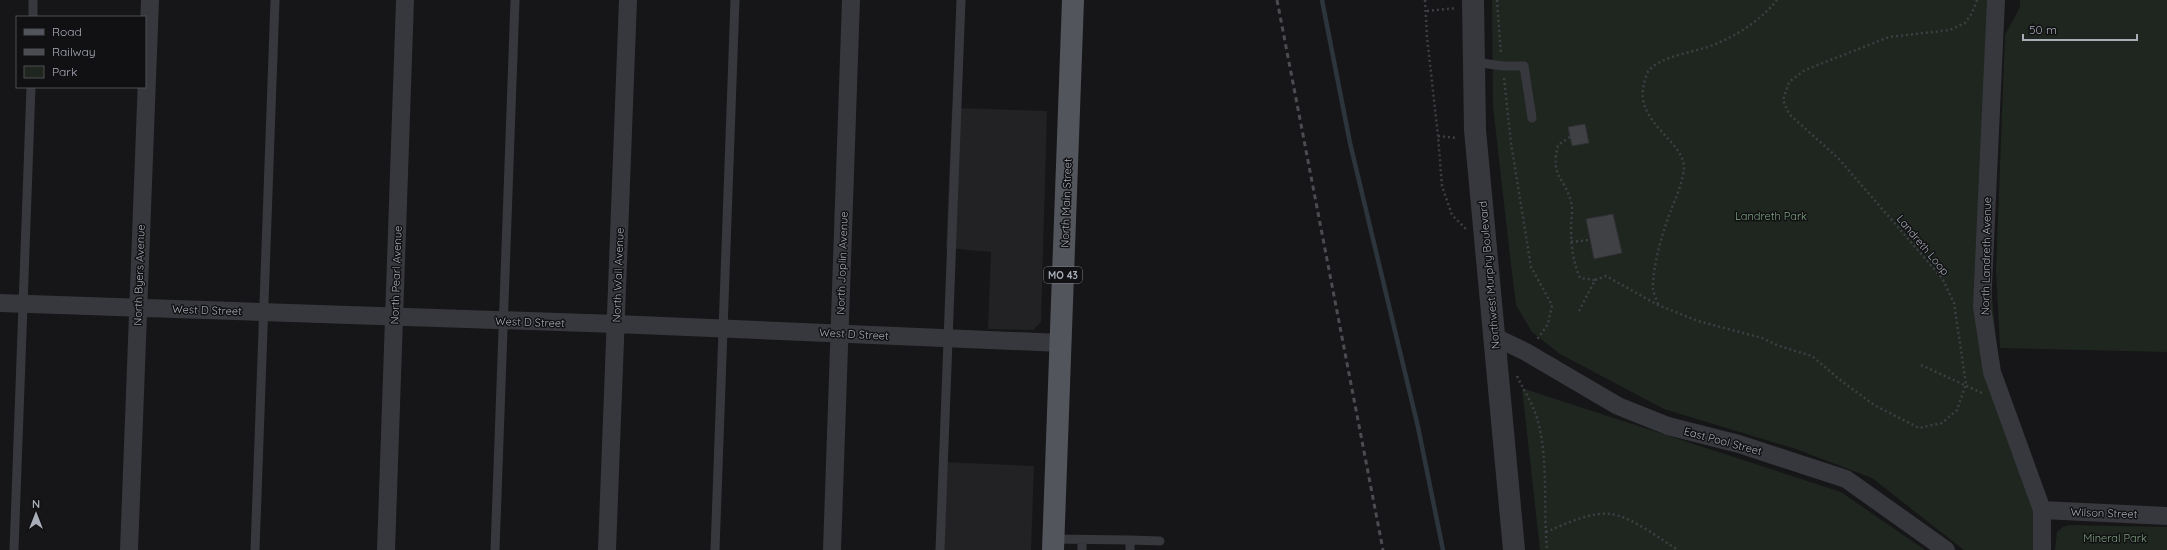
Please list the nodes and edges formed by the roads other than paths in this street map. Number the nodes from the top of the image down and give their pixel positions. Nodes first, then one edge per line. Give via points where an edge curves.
1 (33, 0) edge
2 (150, 0) edge
3 (275, 0) edge
4 (405, 0) edge
5 (515, 0) edge
6 (628, 0) edge
7 (735, 0) edge
8 (851, 0) edge
9 (961, 0) edge
10 (1073, 0) edge
11 (1996, 0) edge
12 (1473, 3) edge
13 (33, 16) edge
14 (1472, 62) junction
15 (30, 88) edge
16 (1532, 118) dead end
17 (0, 303) edge
18 (23, 304) junction
19 (138, 307) junction
20 (264, 312) junction
21 (395, 318) junction
22 (504, 321) junction
23 (616, 324) junction
24 (723, 328) junction
25 (840, 333) junction
26 (1495, 337) junction
27 (948, 338) junction
28 (1061, 343) junction
29 (2042, 510) junction
30 (2167, 516) edge
31 (1082, 540) junction
32 (1130, 540) junction
33 (1160, 541) dead end
34 (1053, 544) edge
35 (14, 550) edge
36 (129, 550) edge
37 (255, 550) edge
38 (386, 550) edge
39 (496, 550) edge
40 (607, 550) edge
41 (715, 550) edge
42 (832, 550) edge
43 (940, 550) edge
44 (1082, 550) edge
45 (1130, 550) edge
46 (1514, 550) edge
47 (1946, 550) edge
48 (2042, 550) edge

1 - 13 lane
2 - 19 street, North Byers Avenue
3 - 20 lane
4 - 21 street, North Pearl Avenue
5 - 22 lane
6 - 23 street, North Wall Avenue
7 - 24 lane
8 - 25 street, North Joplin Avenue
9 - 27 lane
10 - 28 main road, North Main Street / MO 43
11 - 29 street, North Landreth Avenue via 1982,307 1992,372
12 - 14 street, Northwest Murphy Boulevard
14 - 16 lane via 1524,66
14 - 26 street, Northwest Murphy Boulevard via 1475,130
15 - 18 lane
17 - 18 street, West D Street
18 - 19 street, West D Street
18 - 35 lane
19 - 20 street, West D Street
19 - 36 street, North Byers Avenue
20 - 21 street, West D Street
20 - 37 lane
21 - 22 street, West D Street
21 - 38 street, North Pearl Avenue
22 - 23 street, West D Street
22 - 39 lane
23 - 24 street, West D Street
23 - 40 street, North Wall Avenue
24 - 25 street, West D Street
24 - 41 lane
25 - 27 street, West D Street
25 - 42 street, North Joplin Avenue
26 - 46 street, Northwest Murphy Boulevard
26 - 47 street, East Pool Street via 1526,352 1618,406 1668,426 1739,444 1846,479
27 - 28 street, West D Street
27 - 43 lane
28 - 34 main road, North Main Street / MO 43
29 - 30 street, Wilson Street
29 - 48 street, North Landreth Avenue
31 - 32 lane
31 - 34 lane
31 - 44 lane
32 - 33 lane
32 - 45 lane

